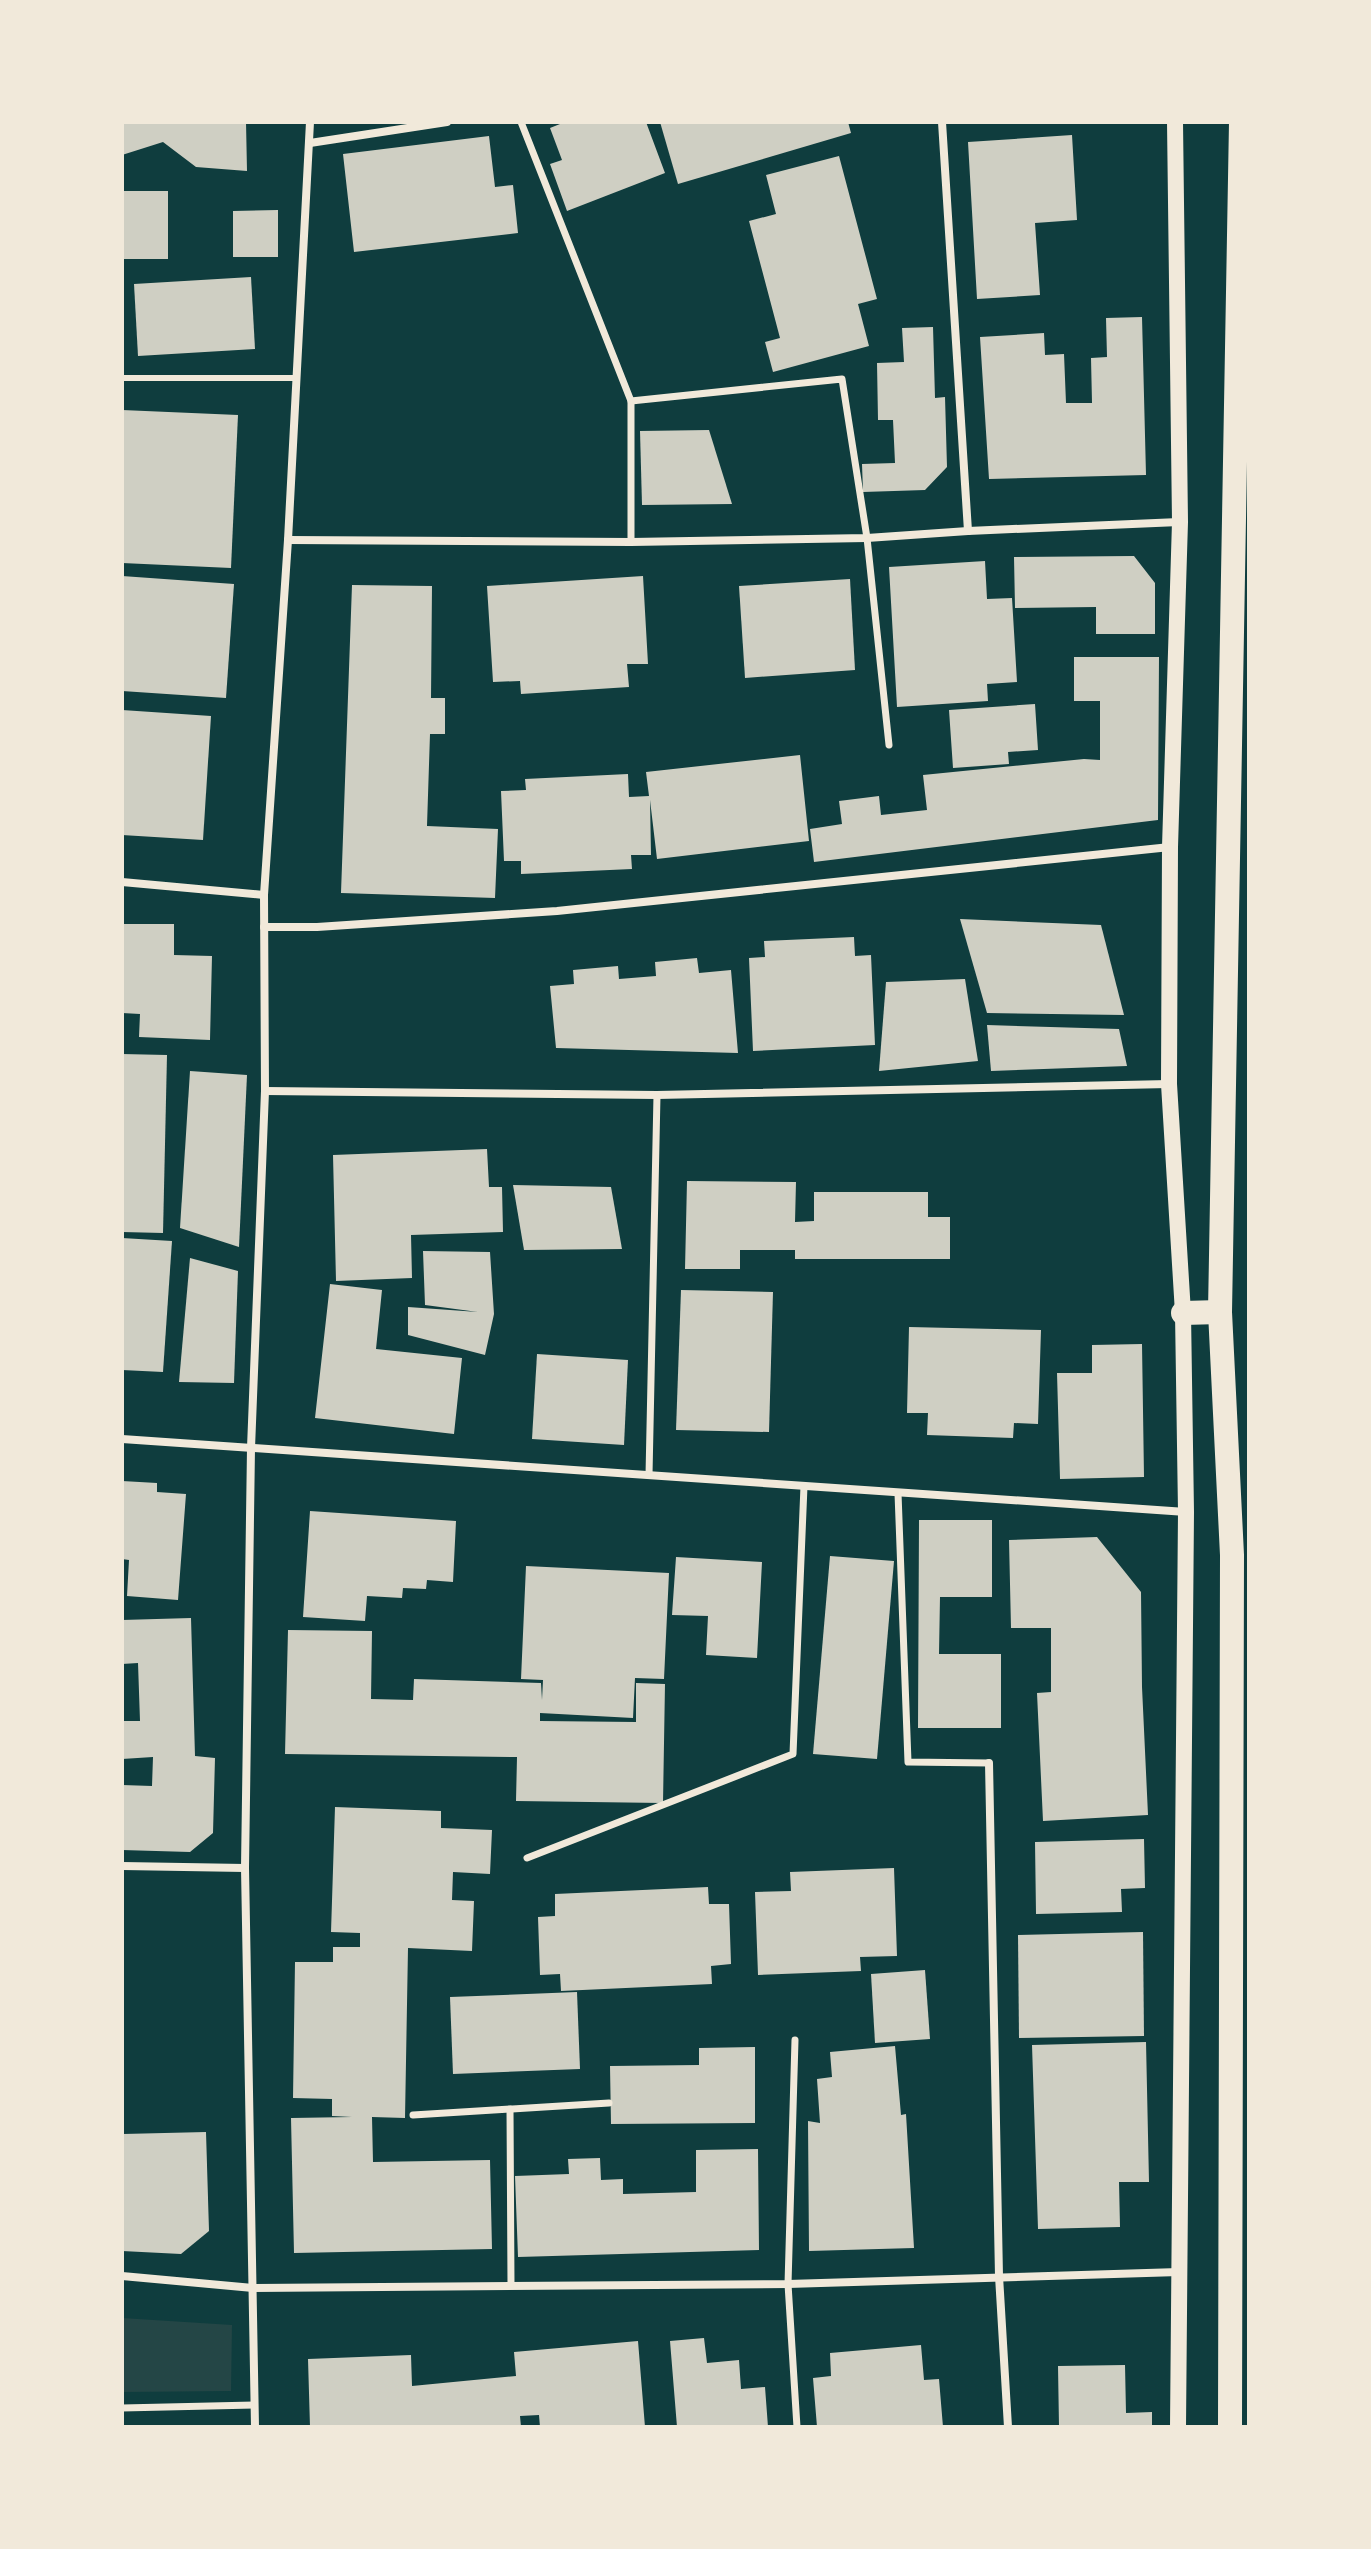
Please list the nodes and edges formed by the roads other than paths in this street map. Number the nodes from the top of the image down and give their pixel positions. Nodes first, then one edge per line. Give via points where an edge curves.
1 (310, 122) edge
2 (447, 122) edge
3 (521, 122) edge
4 (942, 122) edge
5 (1175, 122) edge
6 (1241, 122) edge
7 (310, 143) junction
8 (122, 378) edge
9 (297, 378) junction
10 (631, 401) junction
11 (1180, 522) junction
12 (968, 531) junction
13 (867, 538) junction
14 (288, 540) junction
15 (631, 542) junction
16 (889, 745) dead end
17 (1170, 847) junction
18 (122, 882) edge
19 (264, 895) junction
20 (264, 927) junction
21 (1169, 1084) junction
22 (265, 1091) junction
23 (657, 1095) junction
24 (1220, 1312) junction
25 (1183, 1313) junction
26 (122, 1439) edge
27 (251, 1448) junction
28 (649, 1475) junction
29 (804, 1486) junction
30 (898, 1493) junction
31 (1186, 1512) junction
32 (989, 1763) joint
33 (527, 1858) dead end
34 (122, 1866) edge
35 (245, 1868) junction
36 (795, 2040) dead end
37 (609, 2103) dead end
38 (510, 2109) junction
39 (413, 2115) dead end
40 (1179, 2272) junction
41 (122, 2276) edge
42 (999, 2276) junction
43 (788, 2284) junction
44 (511, 2285) junction
45 (253, 2288) junction
46 (1178, 2404) junction
47 (254, 2405) junction
48 (122, 2408) edge
49 (255, 2427) edge
50 (797, 2427) edge
51 (1008, 2427) edge
52 (1178, 2427) edge
53 (1186, 2427) edge
54 (1230, 2427) edge

1 - 7 street
2 - 7 street
3 - 10 street
4 - 12 street
5 - 11 main road
6 - 24 highway
7 - 9 street
8 - 9 lane
9 - 14 street
10 - 13 street via 842,379
10 - 15 street
11 - 12 street
11 - 17 main road
12 - 13 street
13 - 15 street
13 - 16 street
14 - 15 street
14 - 19 street
17 - 20 street via 557,911
17 - 21 main road
18 - 19 street
19 - 20 street
20 - 22 street
21 - 23 street
21 - 25 main road
22 - 23 street
22 - 27 street
23 - 28 street
24 - 25 highway
24 - 54 highway via 1232,1555
25 - 31 main road
26 - 27 street
27 - 28 street
27 - 35 street
28 - 29 street
29 - 30 street
29 - 33 street via 793,1754
30 - 31 street
30 - 32 street via 908,1762
31 - 40 main road
32 - 42 street
34 - 35 street
35 - 45 street
36 - 43 street
37 - 38 street
38 - 39 street
38 - 44 street
40 - 42 street
40 - 46 main road
41 - 45 street
42 - 43 street
42 - 51 street
43 - 44 street
43 - 50 street
44 - 45 street
45 - 47 street
46 - 52 main road
46 - 53 main road
47 - 48 street
47 - 49 street

